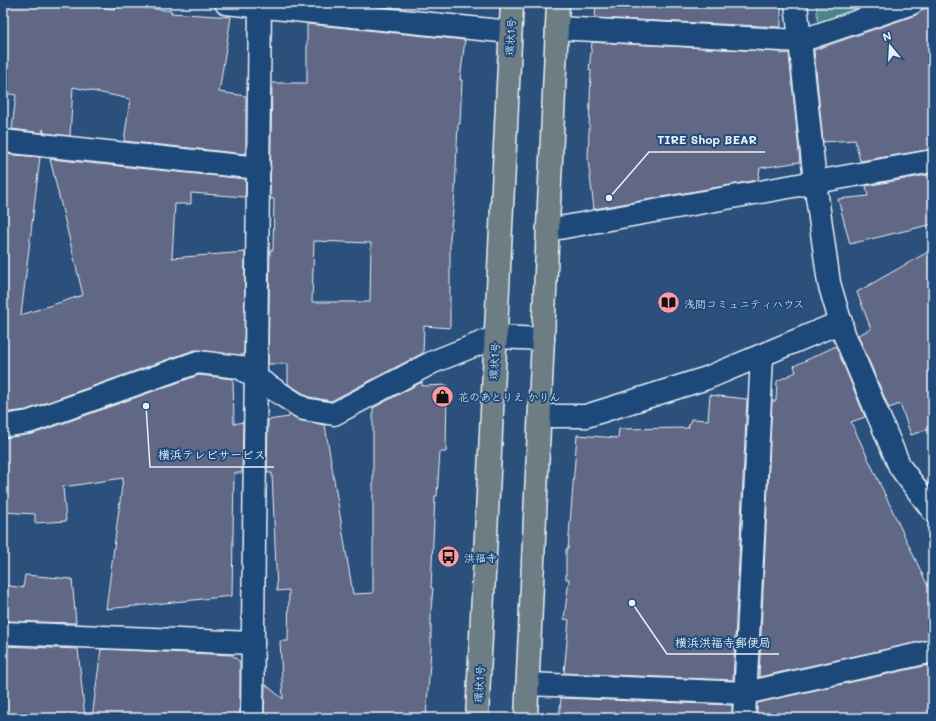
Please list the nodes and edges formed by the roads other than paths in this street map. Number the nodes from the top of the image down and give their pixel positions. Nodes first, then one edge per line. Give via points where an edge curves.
1 (226, 3) edge
2 (512, 3) edge
3 (558, 3) edge
4 (796, 3) edge
5 (912, 3) edge
6 (260, 5) edge
7 (557, 28) junction
8 (510, 32) junction
9 (800, 41) junction
10 (3, 140) edge
11 (933, 161) edge
12 (259, 168) junction
13 (815, 182) junction
14 (548, 230) junction
15 (841, 322) junction
16 (496, 337) junction
17 (543, 340) junction
18 (762, 356) junction
19 (254, 377) junction
20 (540, 416) junction
21 (3, 426) edge
22 (925, 486) edge
23 (933, 511) edge
24 (3, 633) edge
25 (253, 643) junction
26 (933, 651) edge
27 (528, 684) junction
28 (746, 694) junction
29 (252, 718) edge
30 (477, 718) edge
31 (526, 718) edge
32 (744, 718) edge

1 - 6 street
2 - 8 main road, 環状1号
3 - 7 main road
4 - 9 street
5 - 9 street
6 - 8 street
6 - 12 street
7 - 9 street
7 - 14 main road
8 - 16 main road, 環状1号
9 - 13 street
10 - 12 street
11 - 13 street
12 - 19 street
13 - 14 street
13 - 15 street via 829,282
14 - 17 main road
15 - 18 street
15 - 22 street via 900,467
16 - 17 street
16 - 19 street via 433,362 334,414 304,409
16 - 30 main road, 環状1号
17 - 20 main road
18 - 20 street via 707,378 586,416
18 - 28 street
19 - 21 street via 239,367 198,362 29,422
19 - 25 street
20 - 27 main road
22 - 23 street
24 - 25 street
25 - 29 street
26 - 28 street
27 - 28 street
27 - 31 main road
28 - 32 street

